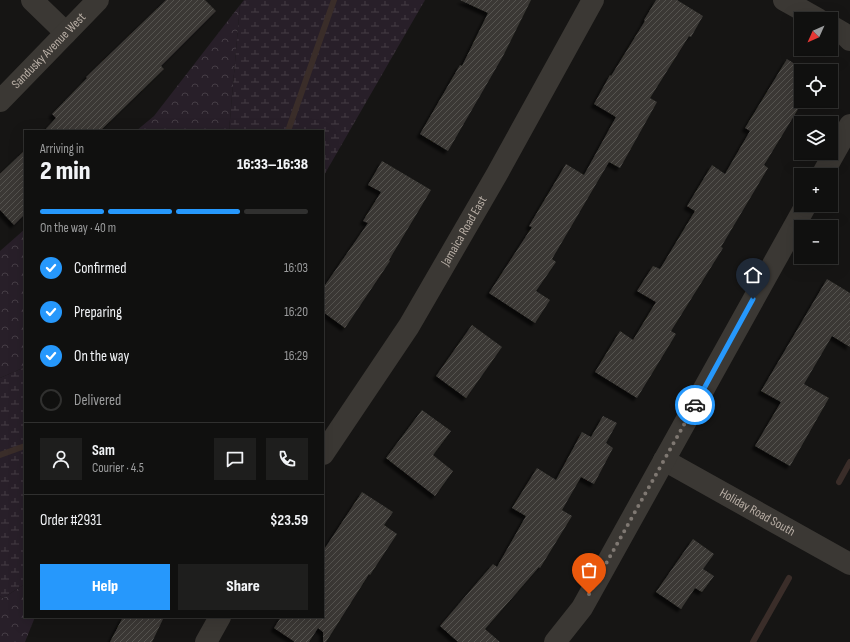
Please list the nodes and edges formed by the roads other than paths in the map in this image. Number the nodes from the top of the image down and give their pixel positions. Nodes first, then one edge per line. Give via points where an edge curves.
1 (32, 0) edge
2 (98, 0) edge
3 (593, 0) edge
4 (784, 0) edge
5 (805, 12) edge
6 (838, 30) edge
7 (66, 33) junction
8 (850, 40) edge
9 (0, 101) edge
10 (850, 125) edge
11 (826, 168) edge
12 (802, 212) edge
13 (324, 453) edge
14 (664, 460) junction
15 (850, 564) edge
16 (219, 618) edge
17 (206, 642) edge
18 (555, 642) edge

1 - 7 street
2 - 7 street, Sandusky Avenue West
3 - 13 street, Jamaica Road East via 409,326
4 - 5 street
6 - 8 street
7 - 9 street, Sandusky Avenue West
10 - 11 street
12 - 14 street
14 - 15 street, Holiday Road South
14 - 18 street via 582,608
16 - 17 street

